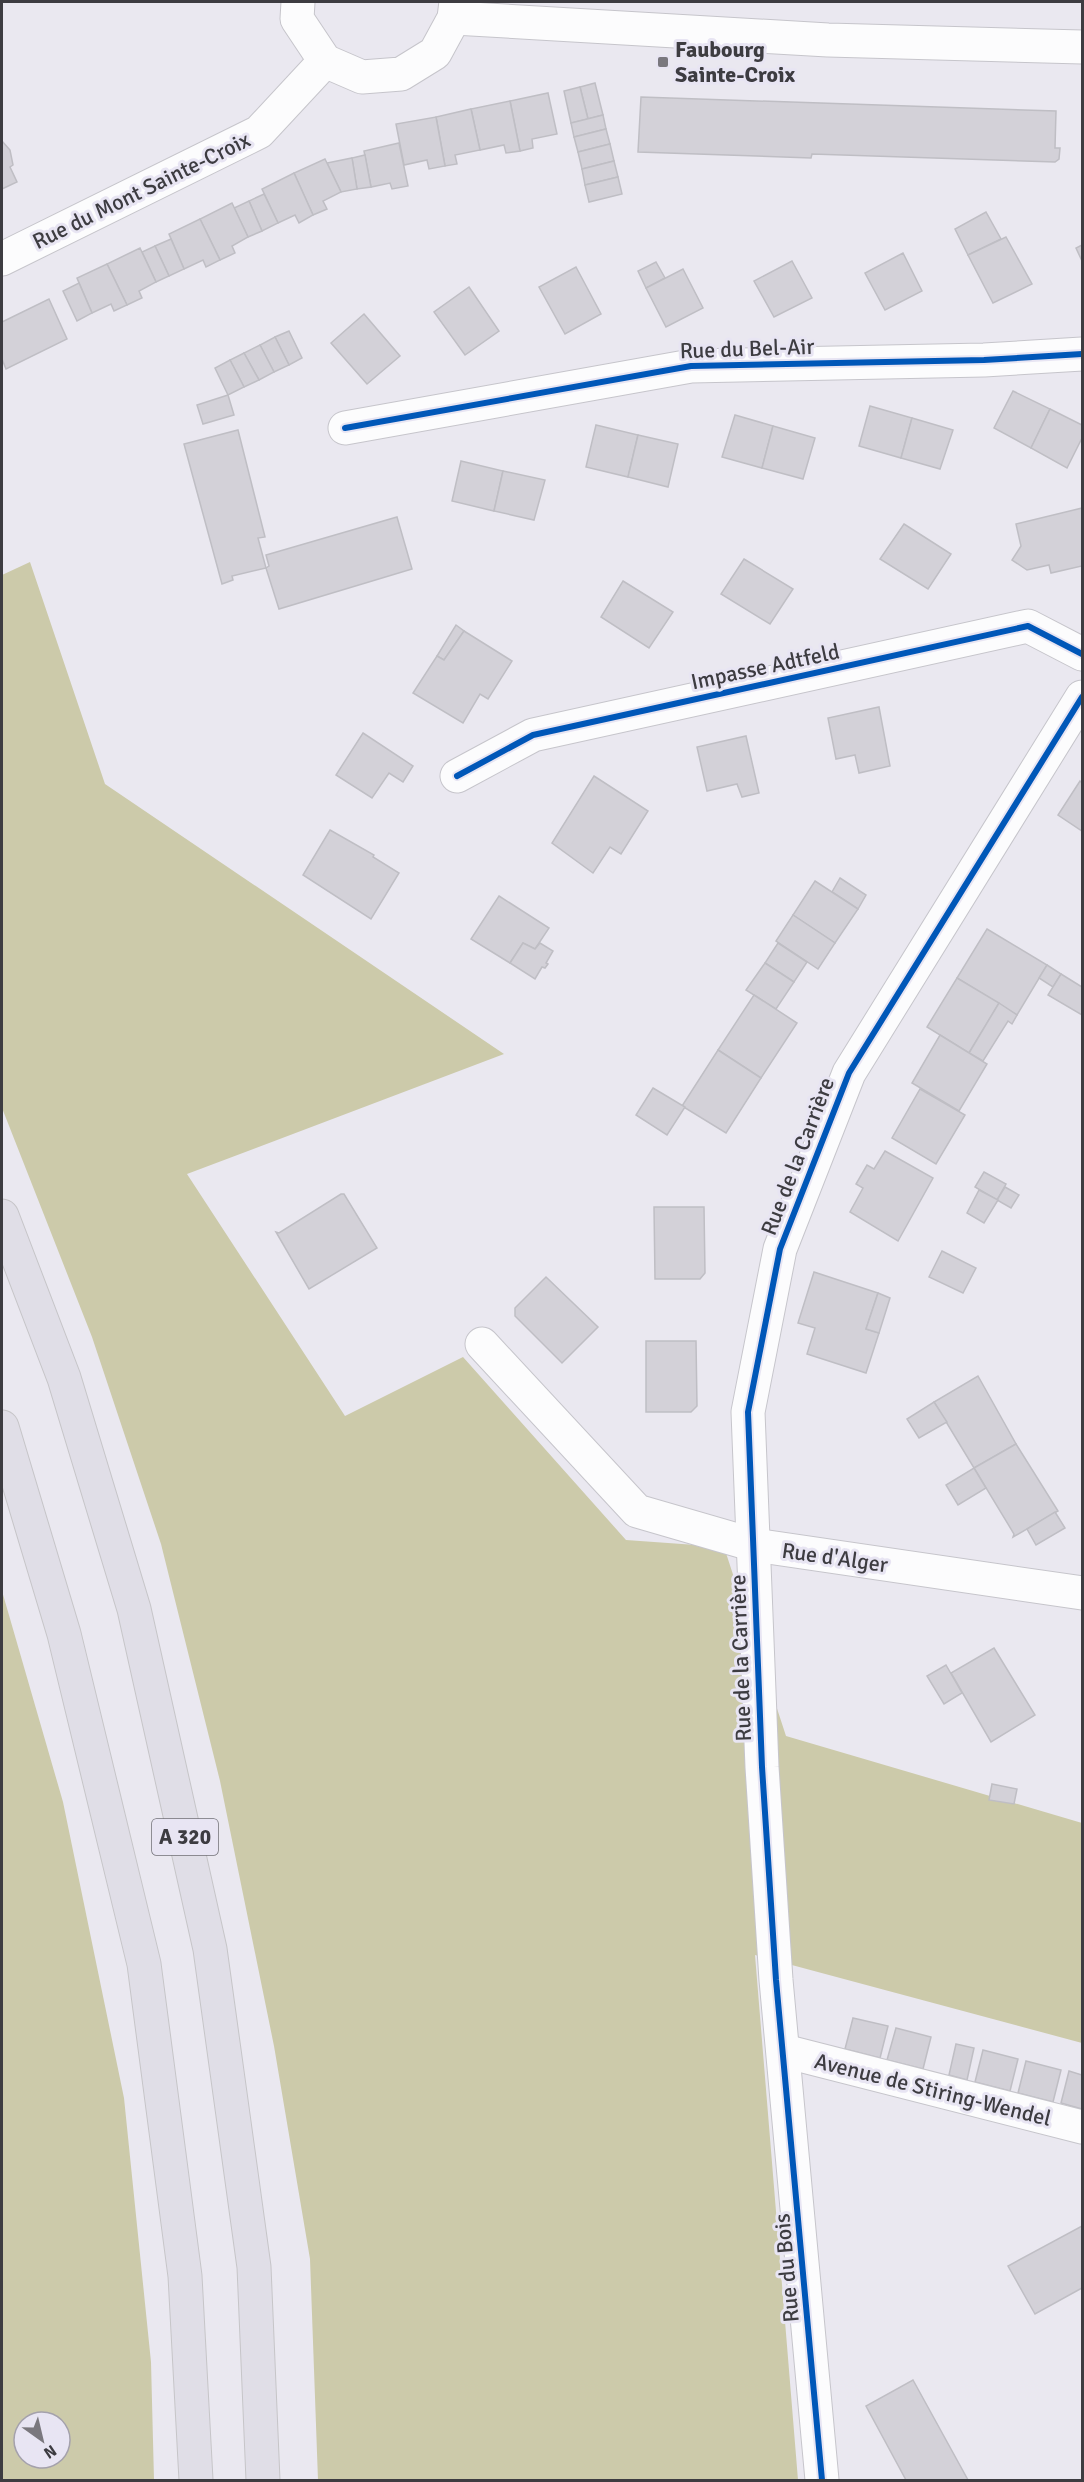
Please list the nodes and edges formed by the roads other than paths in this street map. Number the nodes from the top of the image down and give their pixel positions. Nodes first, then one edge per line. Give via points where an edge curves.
1 (298, 2) edge
2 (455, 10) edge
3 (1083, 47) edge
4 (325, 62) junction
5 (2, 259) edge
6 (1083, 354) edge
7 (345, 428) dead end
8 (1083, 654) edge
9 (1083, 696) edge
10 (457, 776) dead end
11 (2, 1215) edge
12 (482, 1344) dead end
13 (2, 1427) edge
14 (754, 1545) junction
15 (1083, 1593) edge
16 (784, 2051) junction
17 (1083, 2127) edge
18 (196, 2481) edge
19 (263, 2481) edge
20 (822, 2481) edge

1 - 4 street via 297,19
2 - 3 street via 828,40
2 - 4 street via 435,52 401,74 362,77
4 - 5 street, Rue du Mont Sainte-Croix via 258,132
6 - 7 street, Rue du Bel-Air via 691,366
8 - 10 street, Impasse Adtfeld via 1028,626 533,735
9 - 14 street, Rue de la Carrière via 849,1073 780,1249 748,1412
11 - 19 highway, A 320 via 64,1378 134,1609 210,1949 254,2267
12 - 14 street, Rue d'Alger via 637,1511
13 - 18 highway, A 320 via 64,1634 144,1964 185,2276
14 - 15 street, Rue d'Alger
14 - 16 street, Rue de la Carrière via 762,1767
16 - 17 street, Avenue de Stiring-Wendel
16 - 20 street, Rue du Bois

